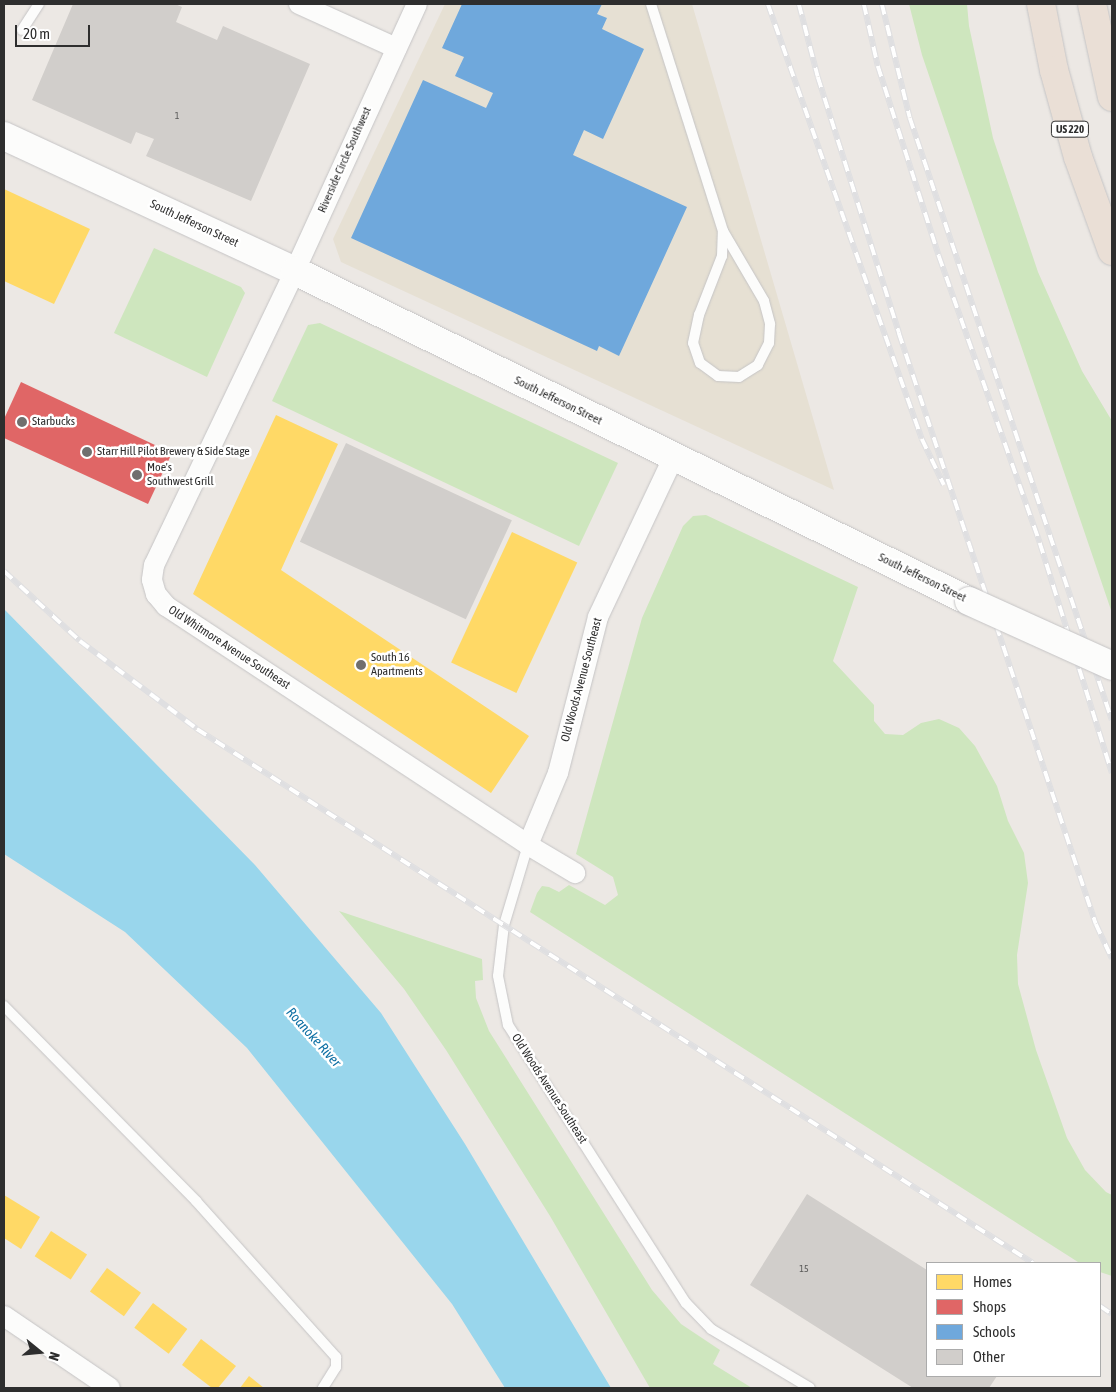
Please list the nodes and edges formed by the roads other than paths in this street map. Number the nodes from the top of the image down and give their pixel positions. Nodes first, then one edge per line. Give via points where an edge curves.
1 (39, 4) edge
2 (298, 4) edge
3 (417, 4) edge
4 (651, 4) edge
5 (1041, 4) edge
6 (1092, 4) edge
7 (22, 30) dead end
8 (396, 48) junction
9 (1112, 97) edge
10 (4, 136) edge
11 (723, 231) junction
12 (1112, 251) edge
13 (295, 271) junction
14 (673, 458) junction
15 (1112, 666) edge
16 (528, 844) junction
17 (575, 872) dead end
18 (4, 1006) edge
19 (4, 1316) edge
20 (110, 1388) edge
21 (323, 1388) edge
22 (810, 1388) edge

1 - 7 lane
2 - 8 street
3 - 8 street, Riverside Circle Southwest
4 - 11 lane
5 - 12 highway, US 220 via 1054,70 1078,157
6 - 9 highway
8 - 13 street, Riverside Circle Southwest
10 - 13 main road, South Jefferson Street
11 - 11 lane via 722,256 699,314 694,343 700,364 718,376 738,377 758,365 768,343 770,324 764,301
13 - 14 main road, South Jefferson Street
13 - 16 street, Old Whitmore Avenue Southeast via 154,565 152,580 156,594 166,606
14 - 15 main road, South Jefferson Street, bridge
14 - 16 street, Old Woods Avenue Southeast via 598,617 558,773
16 - 17 street, Old Whitmore Avenue Southeast
16 - 22 lane, Old Woods Avenue Southeast via 504,925 498,976 508,1025 686,1302 711,1329
18 - 21 lane via 189,1194 336,1357 336,1367
19 - 20 street

